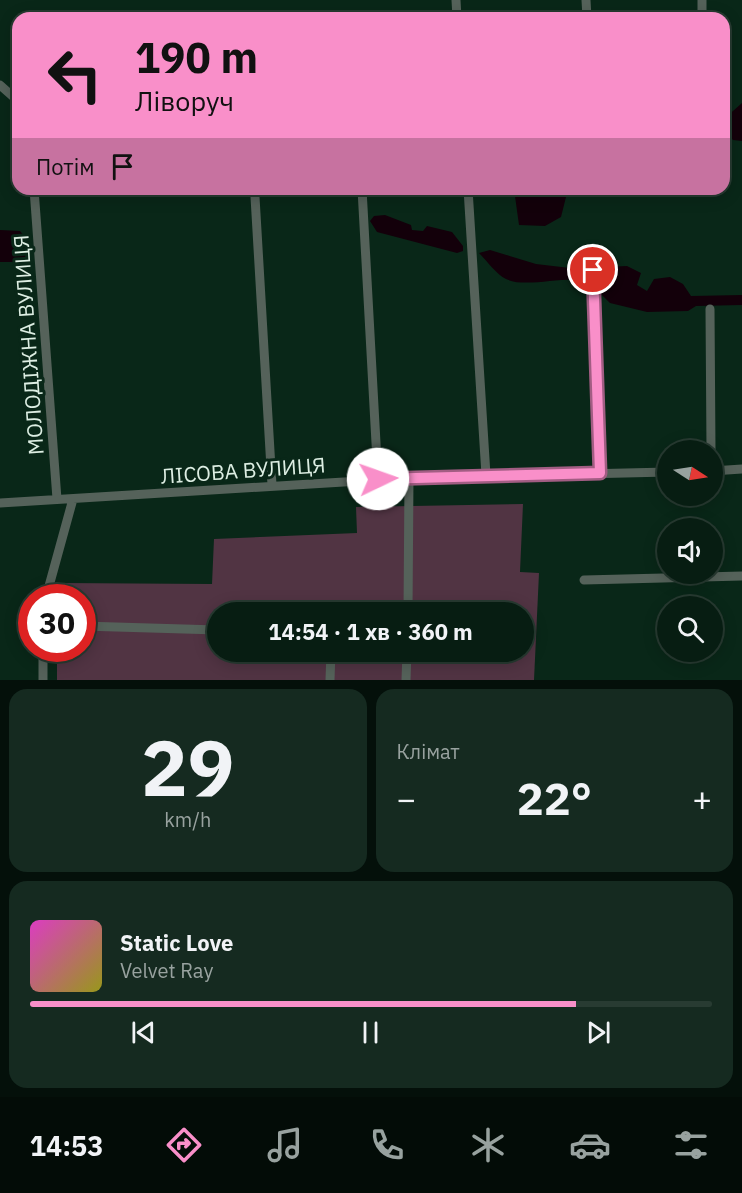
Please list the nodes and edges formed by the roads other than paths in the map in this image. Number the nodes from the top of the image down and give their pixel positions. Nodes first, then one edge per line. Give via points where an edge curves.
1 (0, 85) edge
2 (12, 96) edge
3 (34, 195) edge
4 (362, 195) edge
5 (468, 195) edge
6 (255, 197) dead end
7 (592, 248) dead end
8 (710, 309) dead end
9 (711, 440) edge
10 (742, 470) edge
11 (723, 471) edge
12 (657, 472) edge
13 (600, 473) junction
14 (486, 476) junction
15 (409, 478) junction
16 (378, 479) junction
17 (272, 485) junction
18 (57, 499) junction
19 (73, 499) junction
20 (0, 503) edge
21 (742, 576) edge
22 (584, 580) dead end
23 (50, 584) edge
24 (408, 602) edge
25 (96, 626) edge
26 (207, 630) edge
27 (43, 662) edge
28 (331, 662) edge
29 (407, 662) edge
30 (43, 680) edge
31 (330, 680) edge
32 (406, 680) edge

1 - 2 street
3 - 18 street, МОЛОДІЖНА ВУЛИЦЯ
4 - 16 street
5 - 14 street
6 - 17 street
7 - 13 street
8 - 9 street
10 - 11 street
12 - 13 street, ЛІСОВА ВУЛИЦЯ
13 - 14 street, ЛІСОВА ВУЛИЦЯ
14 - 15 street, ЛІСОВА ВУЛИЦЯ
15 - 16 street, ЛІСОВА ВУЛИЦЯ
15 - 24 street
16 - 17 street, ЛІСОВА ВУЛИЦЯ
17 - 19 street, ЛІСОВА ВУЛИЦЯ
18 - 19 street, ЛІСОВА ВУЛИЦЯ
18 - 20 street, ЛІСОВА ВУЛИЦЯ
19 - 23 street
21 - 22 street
25 - 26 street
27 - 30 street
28 - 31 street
29 - 32 street

